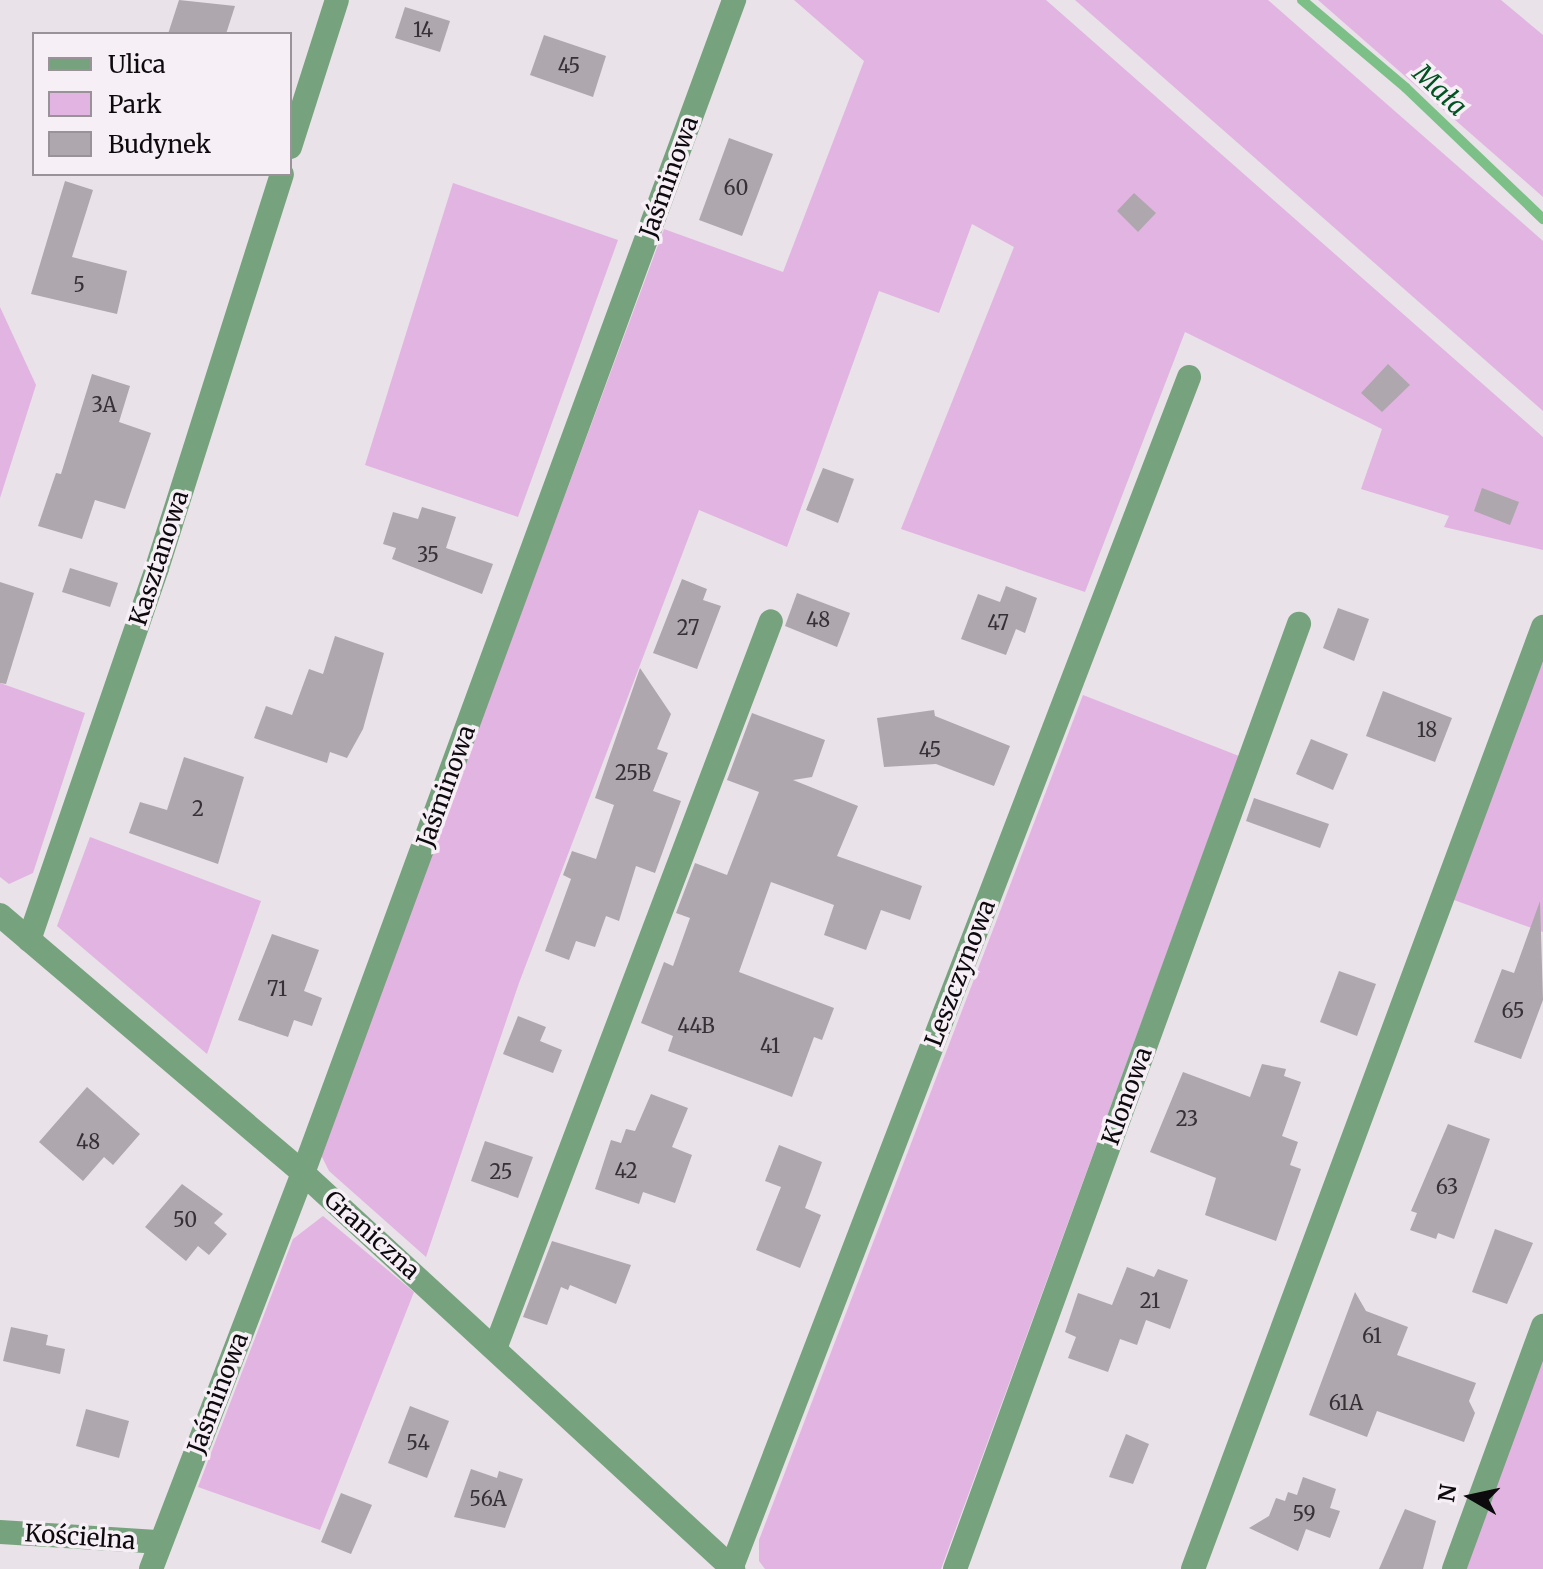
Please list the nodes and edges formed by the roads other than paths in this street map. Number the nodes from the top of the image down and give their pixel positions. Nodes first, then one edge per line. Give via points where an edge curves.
1 (337, 0) edge
2 (734, 0) edge
3 (292, 141) edge
4 (281, 176) edge
5 (1189, 377) dead end
6 (771, 621) dead end
7 (1299, 624) dead end
8 (1543, 627) edge
9 (0, 915) edge
10 (29, 940) junction
11 (303, 1173) junction
12 (1543, 1326) edge
13 (496, 1346) junction
14 (0, 1532) edge
15 (161, 1542) junction
16 (151, 1569) edge
17 (732, 1569) edge
18 (955, 1569) edge
19 (1193, 1569) edge
20 (1454, 1569) edge

1 - 3 street
2 - 11 street, Jaśminowa
4 - 10 street, Kasztanowa via 157,568
5 - 17 street, Leszczynowa
6 - 13 street
7 - 18 street, Klonowa
8 - 19 street
9 - 10 street, Graniczna
10 - 11 street, Graniczna
11 - 13 street, Graniczna
11 - 15 street, Jaśminowa
12 - 20 street
13 - 17 street, Graniczna
14 - 15 street, Kościelna
15 - 16 street, Jaśminowa

